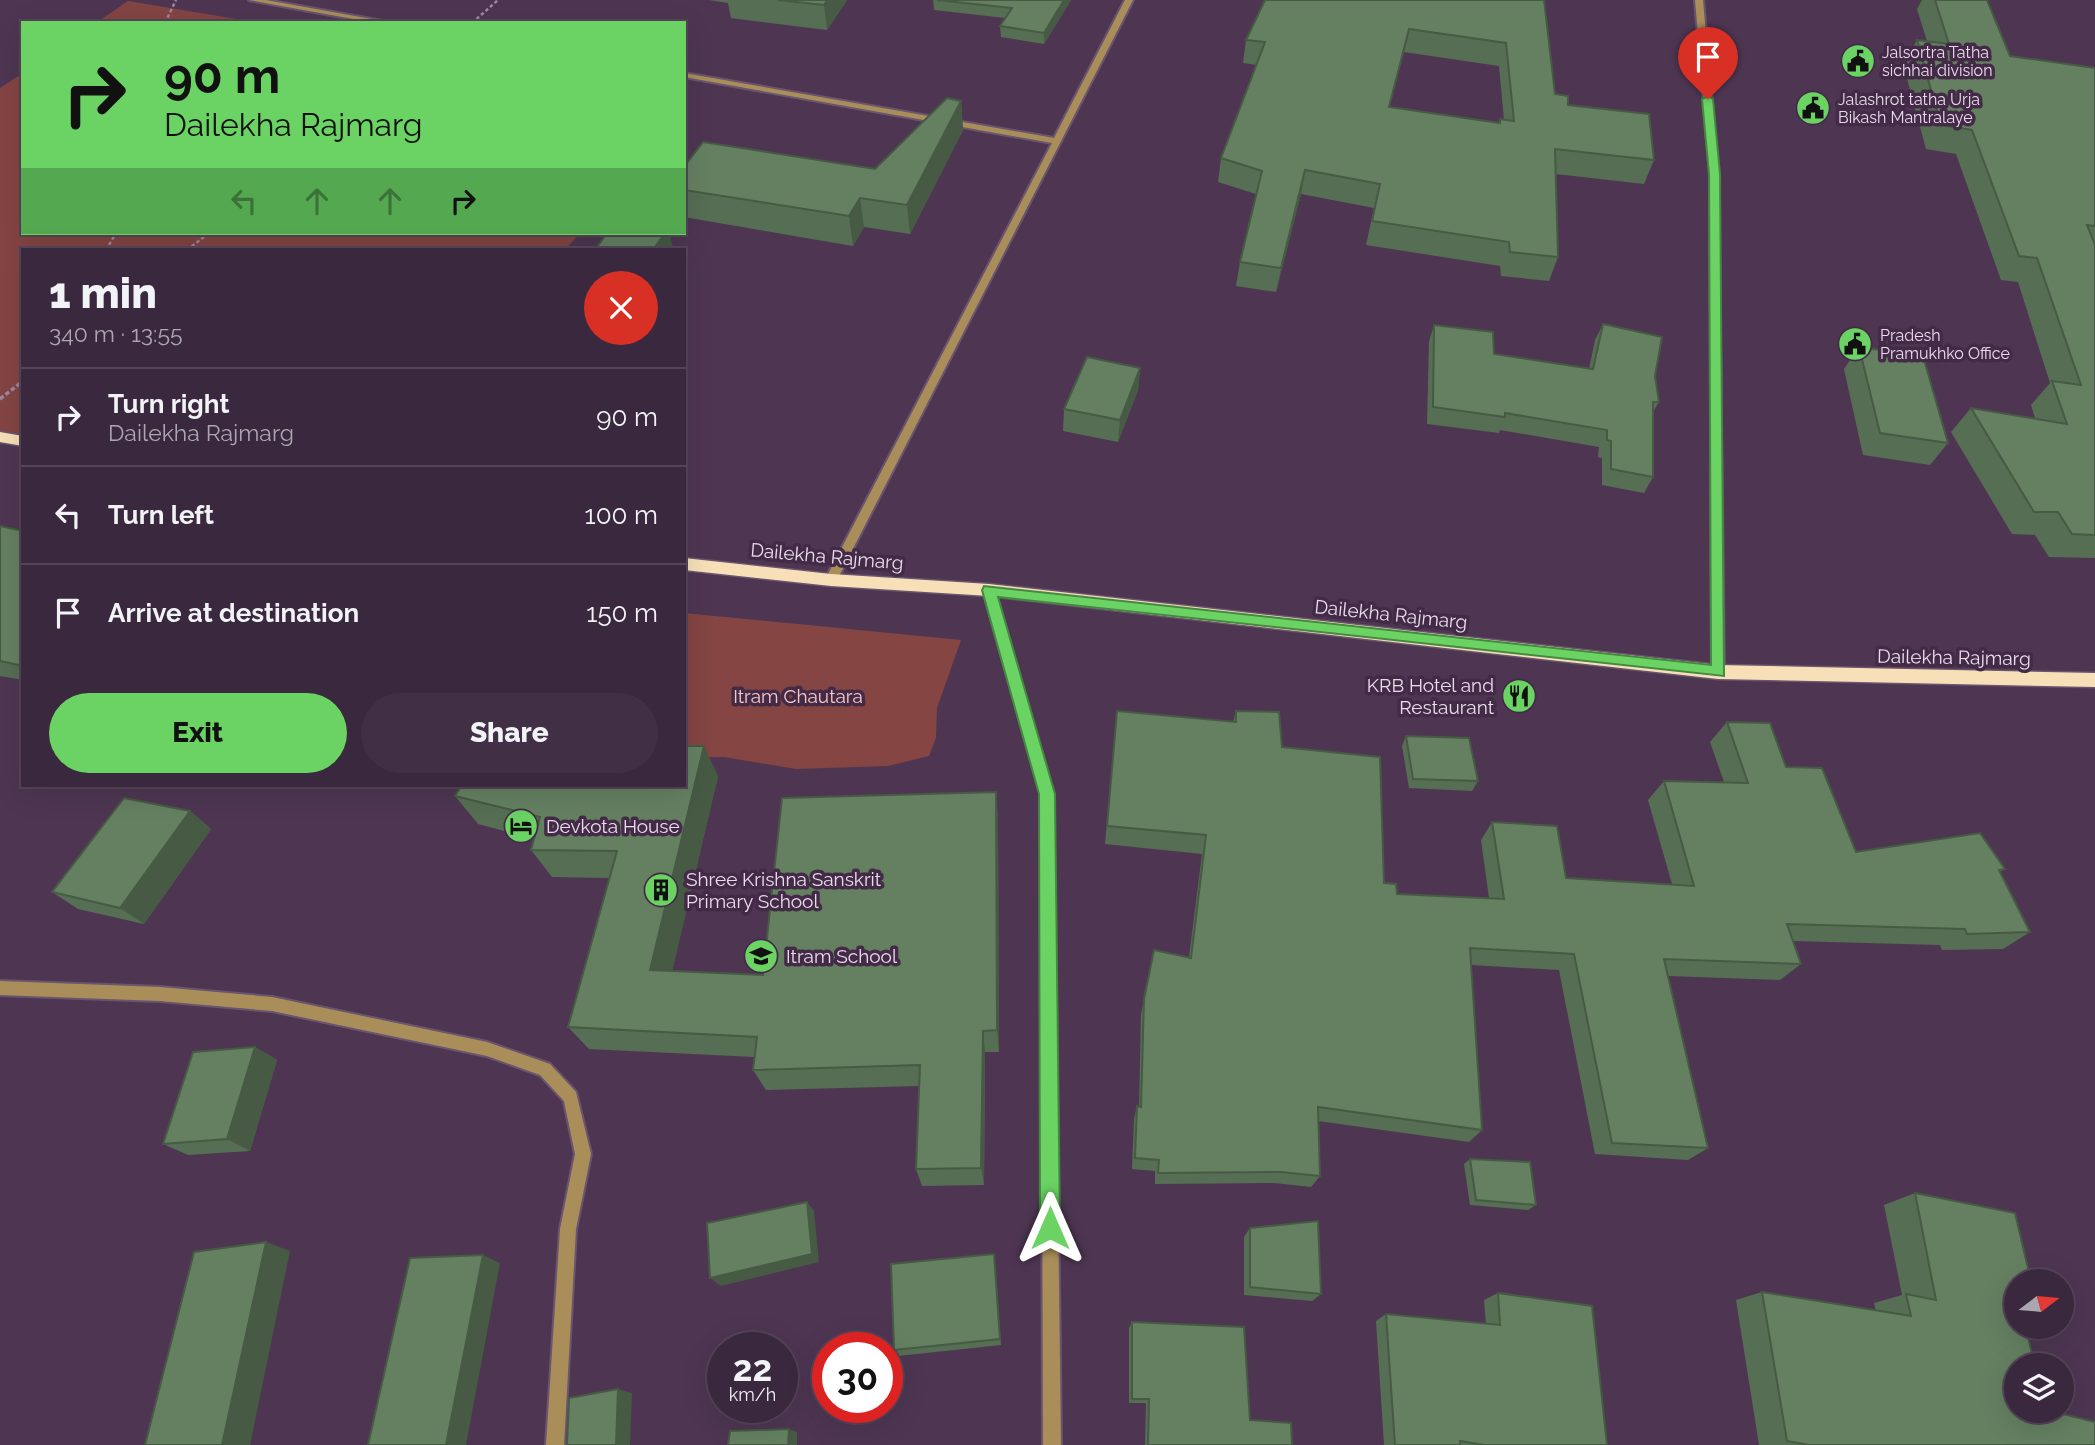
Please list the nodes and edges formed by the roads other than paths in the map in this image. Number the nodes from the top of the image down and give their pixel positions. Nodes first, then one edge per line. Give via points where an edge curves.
1 (253, 0) edge
2 (1129, 0) edge
3 (1699, 0) edge
4 (378, 21) edge
5 (686, 75) edge
6 (1058, 141) junction
7 (0, 437) edge
8 (21, 442) edge
9 (686, 564) edge
10 (831, 580) junction
11 (989, 590) junction
12 (1718, 672) junction
13 (2095, 680) edge
14 (0, 988) edge
15 (555, 1445) edge
16 (1052, 1445) edge

1 - 4 street
2 - 6 street
3 - 12 street via 1714,174
5 - 6 street
6 - 10 street
7 - 8 main road
9 - 10 main road, Dailekha Rajmarg
10 - 11 main road, Dailekha Rajmarg
11 - 12 main road, Dailekha Rajmarg
11 - 16 street via 1047,794
12 - 13 main road, Dailekha Rajmarg
14 - 15 street via 272,1004 487,1049 545,1069 571,1097 583,1154 568,1229

